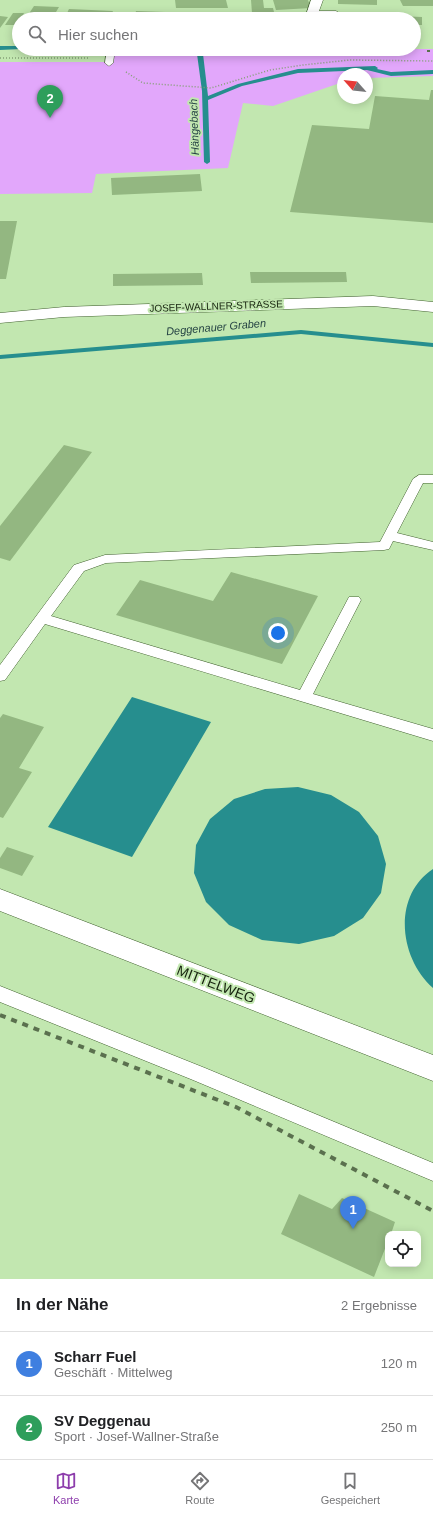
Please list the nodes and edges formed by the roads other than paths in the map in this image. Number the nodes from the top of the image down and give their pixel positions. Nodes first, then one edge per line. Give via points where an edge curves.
1 (317, 0) edge
2 (313, 12) edge
3 (110, 56) edge
4 (109, 63) dead end
5 (433, 307) edge
6 (0, 318) edge
7 (433, 479) edge
8 (390, 536) junction
9 (433, 546) edge
10 (354, 600) dead end
11 (42, 618) junction
12 (0, 676) edge
13 (305, 695) junction
14 (433, 735) edge
15 (0, 900) edge
16 (0, 994) edge
17 (433, 1068) edge
18 (433, 1172) edge

1 - 2 street
3 - 4 lane
5 - 6 street, JOSEF-WALLNER-STRASSE via 373,301 64,312
7 - 8 lane via 420,479
8 - 9 lane
8 - 11 lane via 384,546 105,559 79,568
10 - 13 lane
11 - 12 lane
11 - 13 lane
13 - 14 lane
15 - 17 street, MITTELWEG
16 - 18 lane

